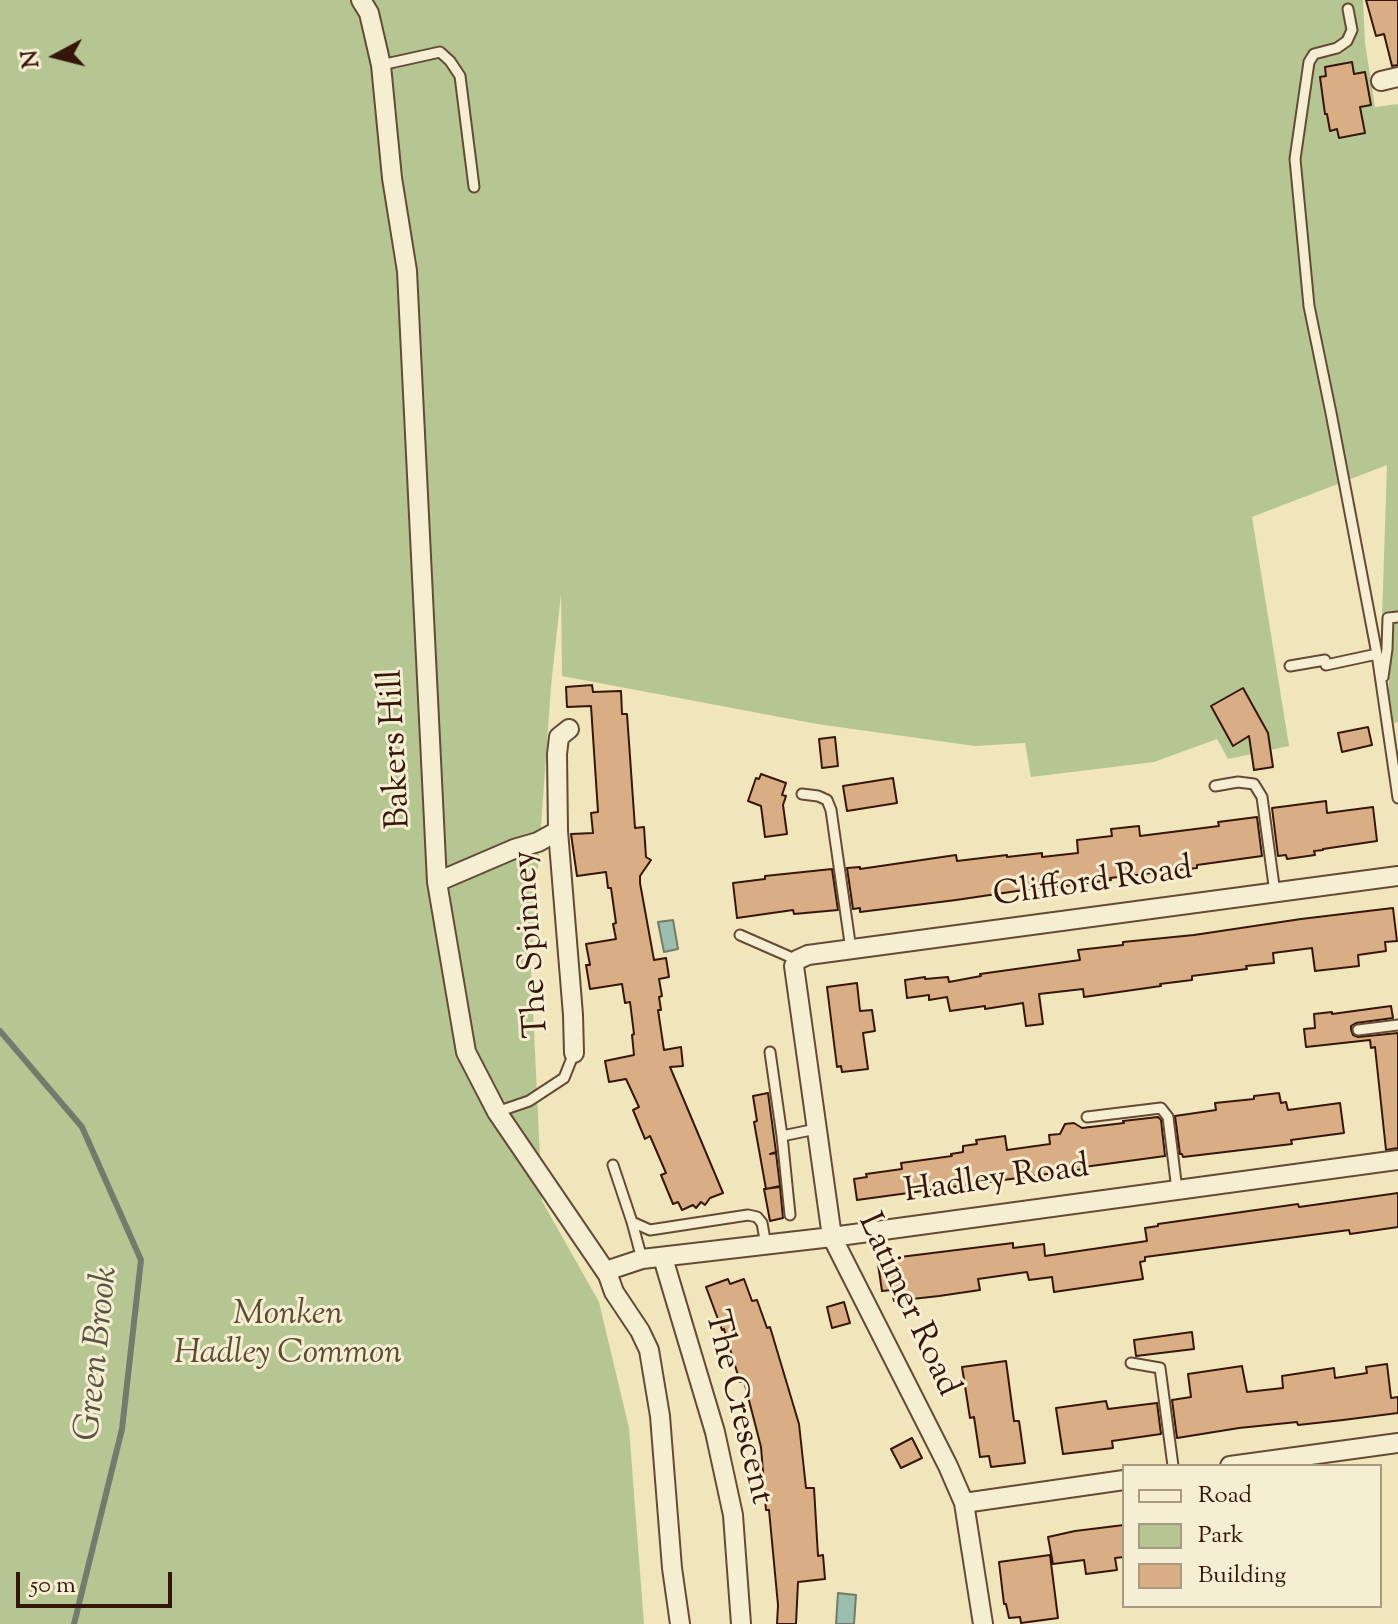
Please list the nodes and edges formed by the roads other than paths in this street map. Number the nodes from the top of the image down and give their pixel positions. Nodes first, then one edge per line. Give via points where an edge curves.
1 (361, 0) edge
2 (1348, 9) dead end
3 (381, 65) junction
4 (474, 187) dead end
5 (1398, 617) edge
6 (1377, 654) junction
7 (1290, 666) dead end
8 (1381, 684) junction
9 (569, 729) dead end
10 (1215, 786) dead end
11 (802, 794) dead end
12 (1398, 798) edge
13 (558, 831) junction
14 (1398, 876) edge
15 (437, 882) junction
16 (1275, 893) junction
17 (740, 935) dead end
18 (851, 950) junction
19 (797, 960) junction
20 (1398, 1025) edge
21 (1358, 1030) dead end
22 (770, 1052) dead end
23 (574, 1053) joint
24 (497, 1112) junction
25 (1087, 1117) dead end
26 (816, 1129) junction
27 (782, 1136) junction
28 (1398, 1160) edge
29 (613, 1165) dead end
30 (1177, 1190) junction
31 (790, 1215) dead end
32 (632, 1222) junction
33 (832, 1237) junction
34 (766, 1245) junction
35 (663, 1258) junction
36 (642, 1259) junction
37 (608, 1275) junction
38 (1131, 1363) dead end
39 (1398, 1443) edge
40 (1173, 1464) edge
41 (1245, 1464) edge
42 (1122, 1480) edge
43 (964, 1503) junction
44 (680, 1624) edge
45 (741, 1624) edge
46 (983, 1624) edge

1 - 3 street, Bakers Hill
2 - 6 lane via 1352,30 1347,41 1314,54 1309,62 1295,159 1309,306
3 - 4 lane via 440,52 450,61 460,76
3 - 15 street, Bakers Hill via 407,271
5 - 8 lane via 1388,618
6 - 7 lane
6 - 8 lane
8 - 12 lane
9 - 13 street, The Spinney via 558,745
10 - 16 lane via 1254,784 1262,797
11 - 18 lane via 827,800 831,810
13 - 15 street, The Spinney
13 - 23 street, The Spinney
14 - 16 street, Clifford Road
15 - 24 street, Bakers Hill via 466,1052
16 - 18 street, Clifford Road
17 - 19 lane
18 - 19 street, Clifford Road
19 - 26 street, Latimer Road via 793,973
20 - 21 lane
22 - 27 lane
23 - 24 lane via 564,1078 529,1101
24 - 37 street, Bakers Hill
25 - 30 lane via 1161,1108 1168,1117
26 - 27 lane
26 - 33 street, Latimer Road
27 - 31 lane
28 - 30 street, Hadley Road
29 - 32 lane
30 - 33 street, Hadley Road
32 - 34 lane via 650,1230 748,1215 762,1223
32 - 36 lane
33 - 34 street, Hadley Road
33 - 43 street, Latimer Road
34 - 35 street, Hadley Road
35 - 36 street, Hadley Road
35 - 45 street, The Crescent via 715,1432 733,1515
36 - 37 street, Hadley Road
37 - 44 street, Bakers Hill via 649,1350
38 - 40 lane via 1160,1368
39 - 41 street
42 - 43 street
43 - 46 street, Latimer Road

